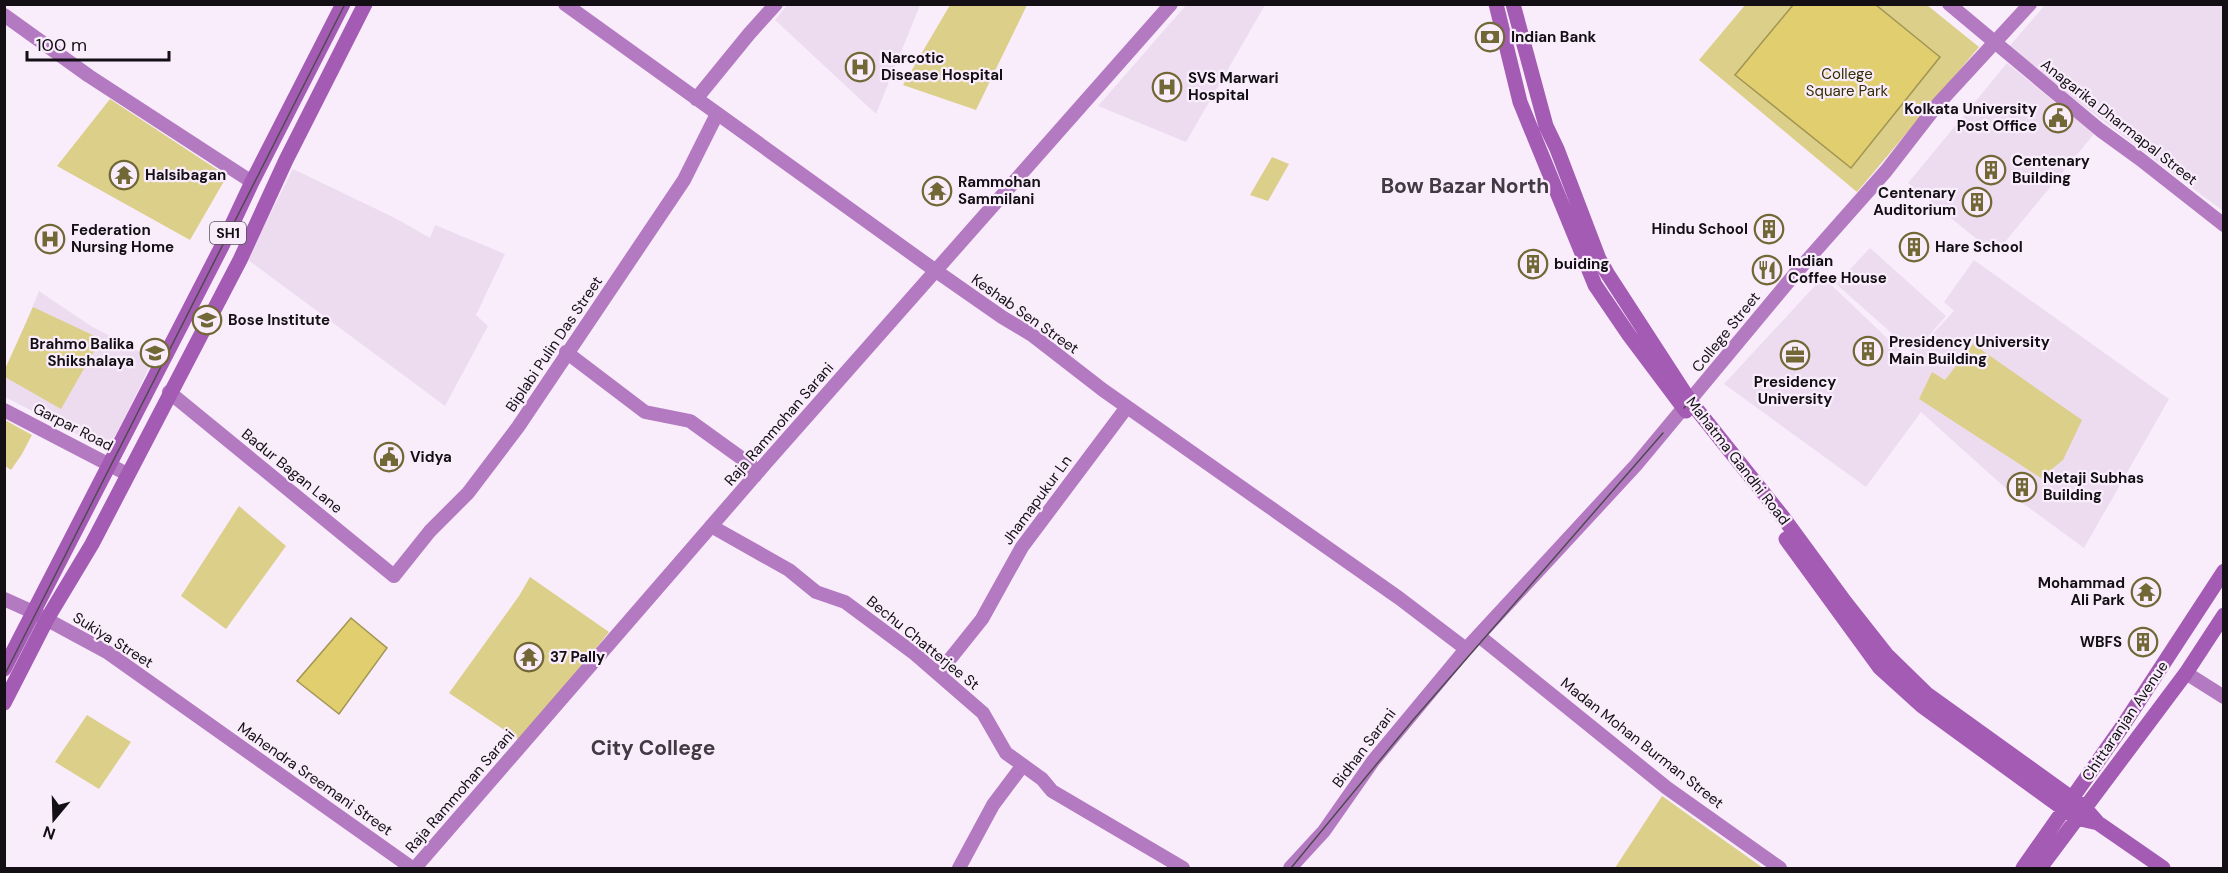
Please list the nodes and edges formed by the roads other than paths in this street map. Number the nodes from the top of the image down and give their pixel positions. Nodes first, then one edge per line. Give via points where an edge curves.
1 (343, 4) edge
2 (365, 4) edge
3 (565, 4) edge
4 (776, 4) edge
5 (1171, 4) edge
6 (1496, 4) edge
7 (1513, 4) edge
8 (1949, 4) edge
9 (2030, 4) edge
10 (4, 15) edge
11 (1995, 44) junction
12 (696, 99) junction
13 (717, 114) junction
14 (252, 182) junction
15 (2223, 225) edge
16 (936, 271) junction
17 (566, 352) junction
18 (169, 392) junction
19 (1687, 405) junction
20 (1127, 407) junction
21 (4, 410) edge
22 (110, 462) junction
23 (127, 474) junction
24 (755, 476) junction
25 (711, 526) junction
26 (2223, 571) edge
27 (394, 576) joint
28 (4, 599) edge
29 (2223, 615) edge
30 (41, 616) junction
31 (1482, 638) junction
32 (1466, 649) junction
33 (4, 669) edge
34 (2186, 673) junction
35 (938, 674) junction
36 (2223, 697) edge
37 (4, 703) edge
38 (198, 718) joint
39 (1023, 765) junction
40 (2072, 815) junction
41 (414, 868) edge
42 (959, 868) edge
43 (1184, 868) edge
44 (1290, 868) edge
45 (1780, 868) edge
46 (2023, 868) edge
47 (2040, 868) edge
48 (2163, 868) edge

1 - 14 main road, SH1
2 - 18 main road via 240,260
3 - 12 main road, Keshab Sen Street
4 - 12 main road
5 - 16 main road, Raja Rammohan Sarani
6 - 19 main road, Mahatma Gandhi Road via 1520,102 1596,285
7 - 19 main road, Mahatma Gandhi Road via 1546,126 1599,258
8 - 11 main road, Anagarika Dharmapal Street
9 - 11 main road, College Street
10 - 14 main road
11 - 15 main road, Anagarika Dharmapal Street
11 - 19 main road, College Street via 1938,104
12 - 13 main road, Keshab Sen Street
13 - 16 main road, Keshab Sen Street
13 - 17 main road, Biplabi Pulin Das Street via 684,180
14 - 22 main road, SH1
16 - 20 main road, Keshab Sen Street via 1032,335
16 - 24 main road, Raja Rammohan Sarani
17 - 24 main road via 645,412 690,421 751,465
17 - 27 main road, Biplabi Pulin Das Street via 518,427 468,493 430,531
18 - 23 main road
18 - 27 main road, Badur Bagan Lane
19 - 31 main road, College Street
19 - 40 main road, Mahatma Gandhi Road via 1782,516 1886,654 1927,694
20 - 32 main road, Keshab Sen Street via 1399,597
20 - 35 main road, Jhamapukur Ln via 1022,547 982,619
21 - 22 main road, Garpar Road
22 - 23 main road, Garpar Road
22 - 30 main road, SH1
23 - 30 main road, SH1 via 92,544
24 - 25 main road, Raja Rammohan Sarani
25 - 35 main road, Bechu Chatterjee St via 789,570 816,592 858,611
25 - 41 main road, Raja Rammohan Sarani
26 - 40 main road, Chittaranjan Avenue
28 - 30 main road, Sukiya Street
29 - 34 main road
30 - 33 main road, SH1
30 - 37 main road, SH1
30 - 38 main road, Sukiya Street via 107,652
31 - 32 main road, College Street
31 - 45 main road, Madan Mohan Burman Street via 1667,788
32 - 44 main road, Bidhan Sarani via 1373,761 1324,831
34 - 36 main road
34 - 40 main road
35 - 39 main road, Bechu Chatterjee St via 983,713 1006,753
38 - 41 main road, Mahendra Sreemani Street
39 - 42 main road via 993,805
39 - 43 main road, Bechu Chatterjee St via 1052,791
40 - 46 main road, Chittaranjan Avenue
40 - 47 main road
40 - 48 main road, Mahatma Gandhi Road via 2098,823

